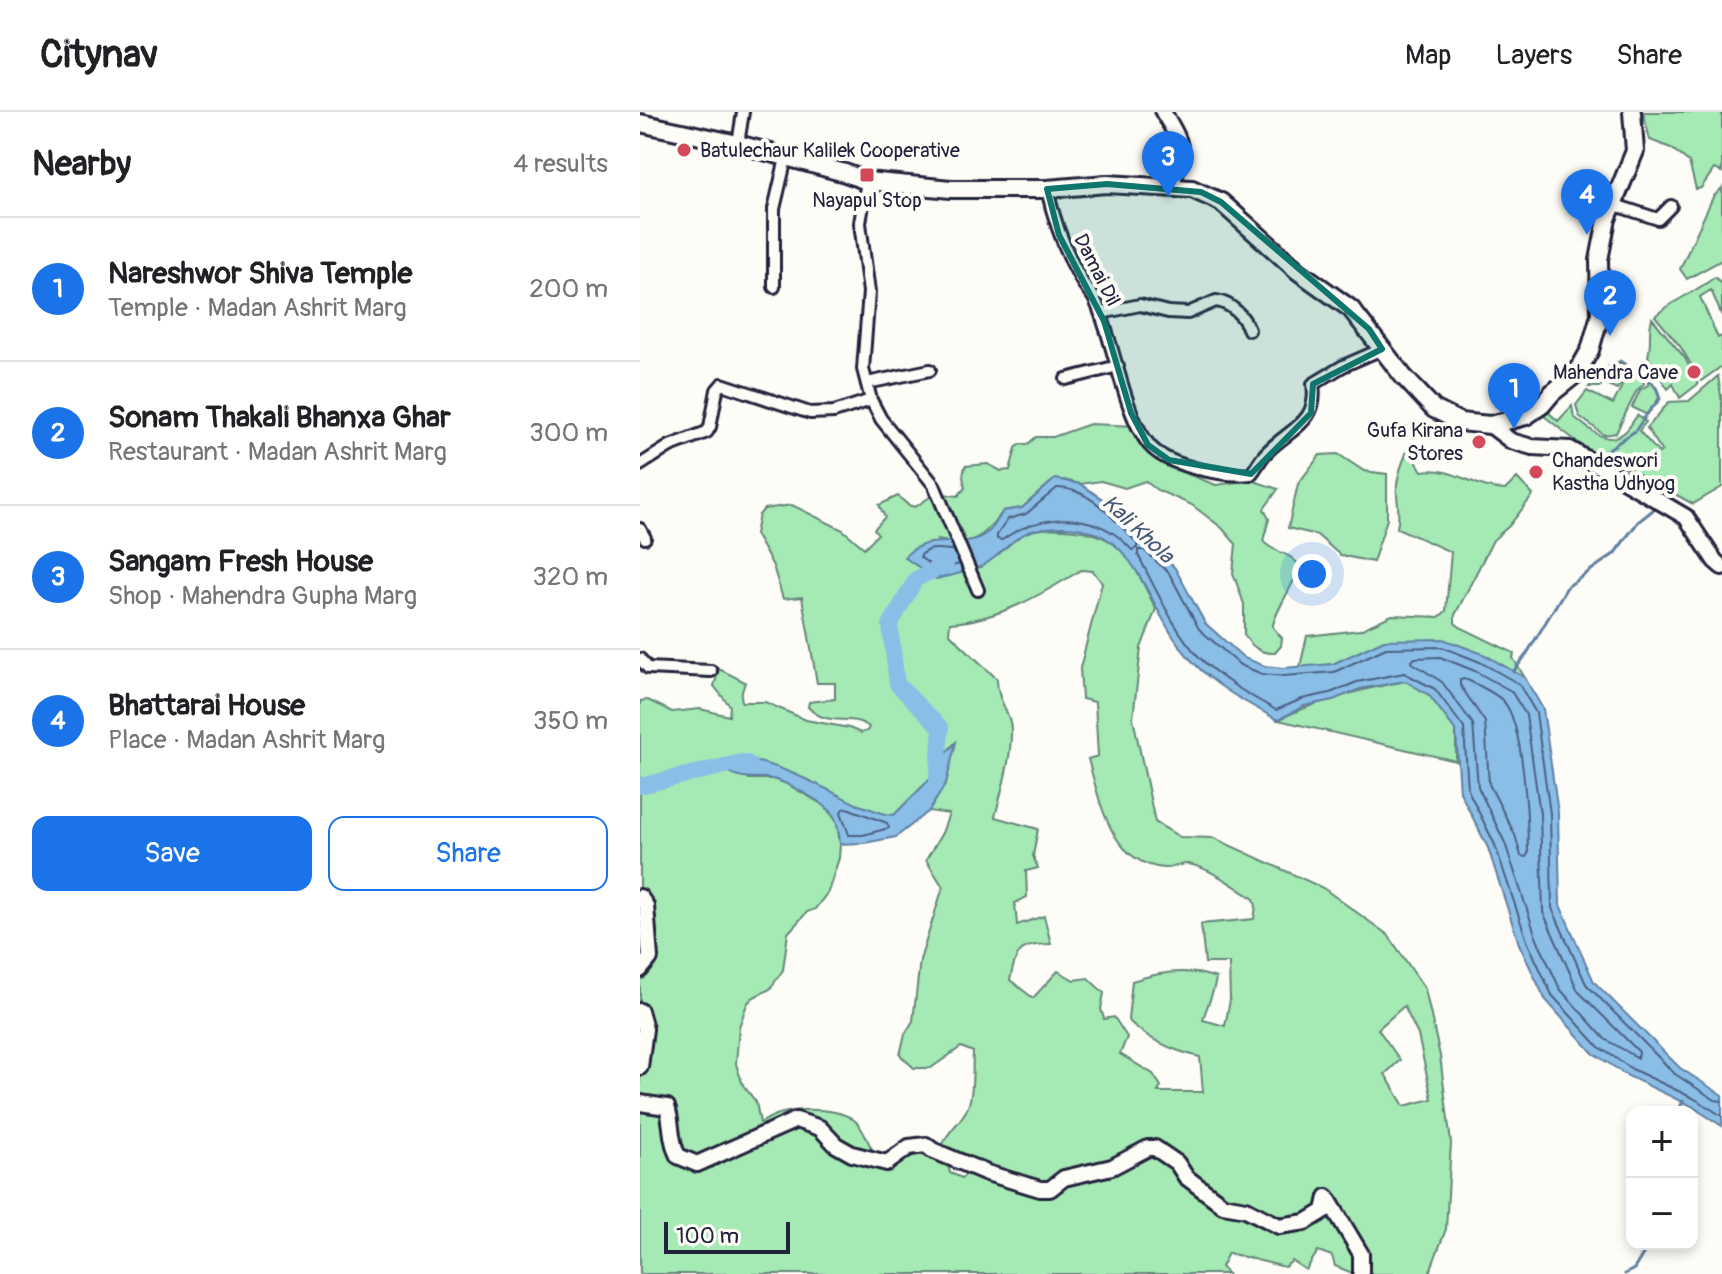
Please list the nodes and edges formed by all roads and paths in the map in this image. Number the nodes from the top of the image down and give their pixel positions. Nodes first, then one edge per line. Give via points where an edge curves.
1 (743, 112) edge
2 (1163, 112) edge
3 (1632, 112) edge
4 (640, 123) edge
5 (738, 144) junction
6 (1183, 153) junction
7 (786, 158) junction
8 (867, 181) junction
9 (1171, 187) junction
10 (1047, 189) junction
11 (1192, 189) junction
12 (1616, 194) junction
13 (1671, 206) dead end
14 (774, 287) dead end
15 (1101, 313) junction
16 (1249, 330) dead end
17 (1382, 349) junction
18 (1118, 366) junction
19 (930, 370) dead end
20 (1066, 379) dead end
21 (867, 383) junction
22 (871, 400) junction
23 (1490, 425) junction
24 (640, 465) edge
25 (1722, 567) edge
26 (978, 590) dead end
27 (640, 659) edge
28 (711, 671) dead end
29 (640, 897) edge
30 (640, 970) edge
31 (640, 1011) edge
32 (640, 1067) edge
33 (640, 1103) edge
34 (1361, 1274) edge

1 - 5 street
2 - 6 street
3 - 12 main road via 1635,151
4 - 5 main road
5 - 7 main road
6 - 9 street
6 - 11 street
7 - 8 main road
7 - 14 street via 774,209
8 - 10 main road via 951,189
8 - 21 street via 860,223 869,292 863,349
9 - 10 main road via 1107,184
9 - 11 main road
10 - 15 street, Damai Dil via 1059,235
11 - 17 main road via 1221,202 1298,271 1351,309
12 - 13 street via 1618,206 1658,219
12 - 23 main road via 1599,260 1600,315 1590,350 1577,373 1542,405 1526,416
15 - 16 street via 1140,305 1188,313 1216,301 1230,306
15 - 18 street, Damai Dil
17 - 18 street, Damai Dil via 1313,384 1311,413 1264,454 1251,474 1169,460 1148,445 1131,413
17 - 23 main road via 1434,409 1460,422
18 - 20 street
19 - 21 street
21 - 22 street
22 - 24 street via 834,412 810,413 722,384 707,432
22 - 26 street via 934,485
23 - 25 street via 1511,441 1570,449 1686,517
27 - 28 street via 648,668
29 - 30 street via 646,906 650,958
31 - 32 street via 645,1029
33 - 34 street via 667,1107 670,1139 678,1156 697,1164 796,1120 820,1128 852,1154 887,1163 909,1147 926,1145 987,1173 1040,1189 1155,1148 1223,1205 1246,1209 1279,1226 1306,1222 1324,1211 1327,1197 1361,1254

